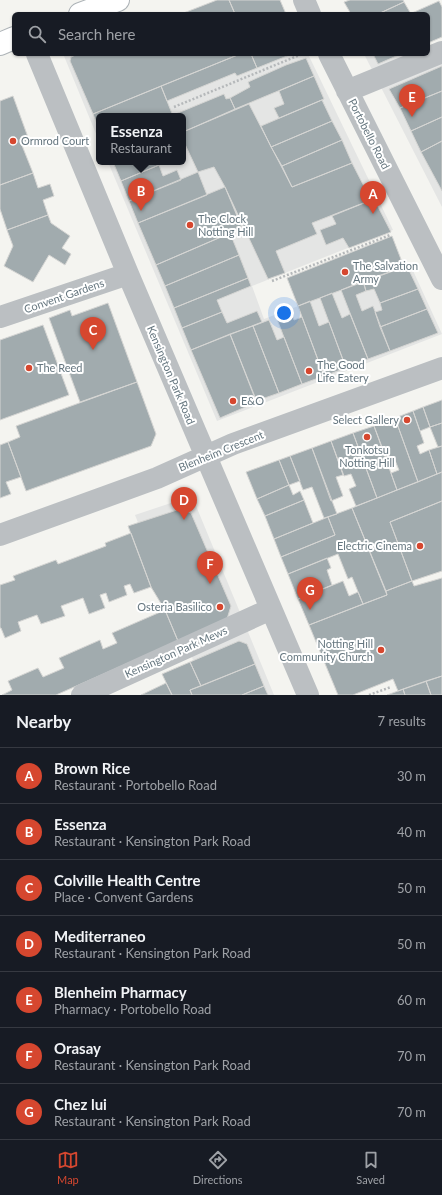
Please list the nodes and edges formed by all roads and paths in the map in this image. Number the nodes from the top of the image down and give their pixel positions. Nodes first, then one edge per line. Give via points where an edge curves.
1 (118, 0) edge
2 (304, 0) edge
3 (85, 12) edge
4 (309, 12) edge
5 (12, 39) edge
6 (0, 44) edge
7 (442, 52) edge
8 (38, 56) edge
9 (297, 56) edge
10 (330, 56) edge
11 (347, 90) junction
12 (174, 107) dead end
13 (415, 225) junction
14 (128, 274) junction
15 (442, 279) edge
16 (272, 281) dead end
17 (0, 317) edge
18 (442, 368) edge
19 (206, 456) junction
20 (0, 535) edge
21 (271, 609) junction
22 (391, 687) dead end
23 (82, 695) edge
24 (308, 695) edge
25 (370, 695) edge

1 - 3 main road
2 - 4 street
5 - 6 main road
7 - 11 street
8 - 14 street, Kensington Park Road
9 - 12 path
10 - 11 street, Portobello Road
11 - 13 street, Portobello Road
13 - 15 street, Portobello Road
13 - 16 path
14 - 17 street, Convent Gardens
14 - 19 street, Kensington Park Road
18 - 19 street, Blenheim Crescent
19 - 20 street, Blenheim Crescent via 158,478
19 - 21 street, Kensington Park Road
21 - 23 street, Kensington Park Mews
21 - 24 street, Kensington Park Road
22 - 25 path

